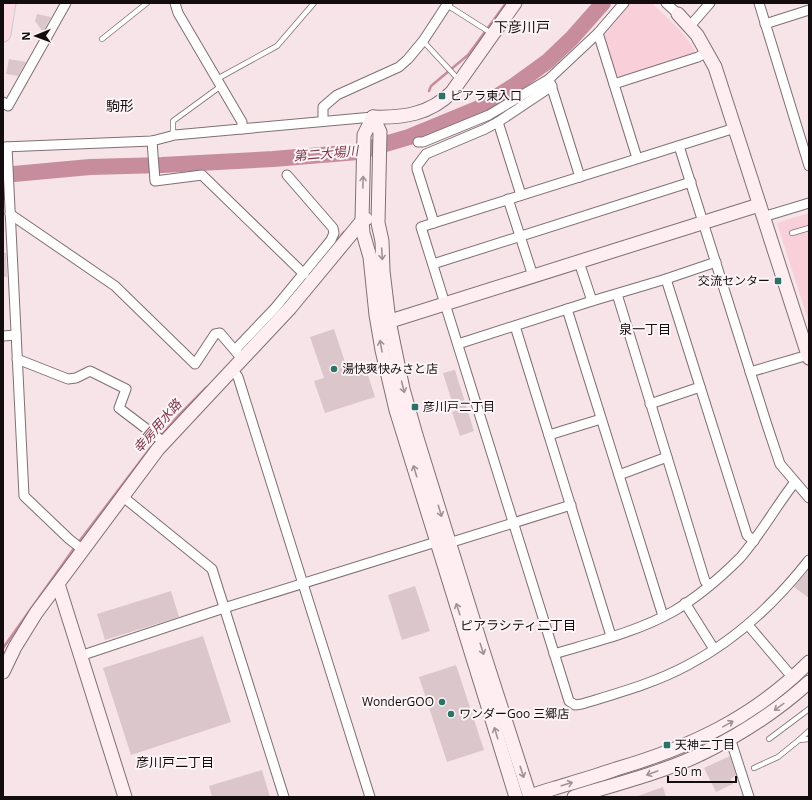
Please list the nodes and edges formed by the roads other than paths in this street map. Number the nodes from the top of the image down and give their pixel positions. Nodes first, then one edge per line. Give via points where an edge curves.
1 (8, 3) edge
2 (66, 3) edge
3 (175, 3) edge
4 (314, 3) edge
5 (515, 3) edge
6 (624, 3) edge
7 (666, 3) edge
8 (710, 3) edge
9 (759, 3) edge
10 (144, 4) edge
11 (446, 4) edge
12 (809, 10) edge
13 (678, 14) joint
14 (765, 24) junction
15 (690, 26) junction
16 (488, 31) junction
17 (598, 33) junction
18 (3, 34) edge
19 (102, 39) dead end
20 (423, 41) junction
21 (707, 52) junction
22 (456, 78) junction
23 (550, 82) junction
24 (219, 83) junction
25 (614, 84) junction
26 (3, 102) edge
27 (373, 117) junction
28 (323, 121) junction
29 (498, 122) junction
30 (735, 128) junction
31 (242, 129) junction
32 (173, 135) junction
33 (418, 142) dead end
34 (153, 145) junction
35 (679, 146) junction
36 (5, 147) edge
37 (637, 158) junction
38 (809, 166) edge
39 (287, 175) dead end
40 (580, 177) junction
41 (691, 182) junction
42 (6, 184) edge
43 (521, 195) junction
44 (508, 199) junction
45 (809, 203) edge
46 (762, 211) junction
47 (10, 214) junction
48 (377, 216) junction
49 (362, 221) junction
50 (703, 222) junction
51 (434, 223) junction
52 (809, 228) edge
53 (792, 233) dead end
54 (520, 236) junction
55 (579, 262) junction
56 (716, 262) junction
57 (432, 264) junction
58 (304, 274) junction
59 (533, 276) junction
60 (666, 279) junction
61 (617, 294) junction
62 (592, 301) junction
63 (445, 303) junction
64 (567, 309) junction
65 (383, 323) junction
66 (515, 326) junction
67 (16, 335) junction
68 (3, 336) edge
69 (458, 344) junction
70 (239, 355) junction
71 (808, 356) edge
72 (17, 358) junction
73 (233, 370) junction
74 (750, 372) junction
75 (700, 387) junction
76 (650, 404) junction
77 (601, 419) junction
78 (549, 435) junction
79 (162, 440) junction
80 (667, 457) junction
81 (619, 475) junction
82 (795, 482) junction
83 (122, 496) junction
84 (809, 498) edge
85 (571, 505) junction
86 (513, 523) junction
87 (754, 540) junction
88 (436, 542) junction
89 (449, 543) junction
90 (78, 546) junction
91 (809, 560) edge
92 (58, 584) junction
93 (303, 584) junction
94 (709, 585) junction
95 (685, 603) junction
96 (224, 608) junction
97 (663, 616) junction
98 (748, 625) junction
99 (611, 636) junction
100 (714, 649) junction
101 (554, 654) junction
102 (80, 656) junction
103 (809, 662) edge
104 (3, 672) edge
105 (793, 678) junction
106 (809, 682) edge
107 (809, 709) edge
108 (809, 731) edge
109 (730, 738) junction
110 (809, 739) edge
111 (769, 740) dead end
112 (799, 740) junction
113 (754, 768) dead end
114 (125, 797) edge
115 (284, 797) edge
116 (370, 797) edge
117 (516, 797) edge
118 (530, 797) edge
119 (574, 797) edge
120 (749, 797) edge

1 - 18 main road
2 - 26 street via 8,106
3 - 24 street via 178,13
4 - 24 lane via 277,46
5 - 16 street
6 - 17 street
7 - 13 street
8 - 15 street
9 - 14 street
10 - 19 lane
11 - 16 lane
11 - 20 street
12 - 14 street
13 - 15 street
14 - 38 street
15 - 21 street
16 - 22 street
17 - 23 street
17 - 25 street
20 - 22 lane
20 - 28 street via 399,67 337,95 323,107
21 - 25 street
21 - 30 street via 715,67
22 - 27 street via 452,92 431,109 398,116
23 - 29 street
23 - 33 street via 489,115
23 - 40 street
24 - 31 street via 242,122
24 - 32 lane via 173,121
25 - 37 street
27 - 28 street
27 - 48 street via 380,132
49 -> 27 street via 364,135
28 - 31 street
29 - 43 street
29 - 51 street via 426,154 417,166
30 - 35 street
30 - 46 street
31 - 32 street
32 - 34 street
34 - 36 street
34 - 58 street via 155,182 202,175
35 - 37 street
35 - 41 street
36 - 42 street via 8,164
37 - 40 street
39 - 58 street via 333,228 331,240
40 - 43 street
41 - 50 street
41 - 54 street
42 - 47 street
43 - 44 street
44 - 51 street
44 - 54 street
45 - 46 street
46 - 50 street
46 - 71 street
47 - 67 street
47 - 70 street via 115,286 195,364 215,334 220,333
48 - 49 street
48 -> 65 street via 382,241
49 - 65 street
49 - 70 street via 290,308
50 - 55 street
50 - 56 street
51 - 57 street via 421,227
52 - 53 lane
54 - 57 street
54 - 59 street
55 - 59 street
55 - 62 street
56 - 60 street
56 - 74 street
57 - 63 street
58 - 70 street
59 - 63 street
60 - 61 street
60 - 75 street
61 - 62 street
61 - 76 street
62 - 64 street
63 - 65 street
63 - 69 street
64 - 66 street
64 - 77 street
88 -> 65 street via 388,378
65 -> 89 street
66 - 69 street
66 - 78 street
67 - 68 street
67 - 72 street
69 - 86 street
70 - 73 street
71 - 74 street
72 - 79 street via 68,379 90,371 126,388 119,408
72 - 90 street via 24,496
73 - 79 street
73 - 93 street via 238,377
74 - 82 street via 780,464
75 - 76 street
75 - 87 street via 747,535
76 - 80 street
77 - 78 street
77 - 81 street
78 - 85 street
79 - 83 street
80 - 81 street
80 - 94 street via 705,581
81 - 97 street
82 - 84 street
82 - 87 street
83 - 90 street
83 - 96 street via 212,569
85 - 86 street
85 - 99 street
86 - 89 street
86 - 101 street
87 - 94 street via 724,573
88 - 93 street
117 -> 88 street
89 -> 118 street
90 - 92 street
91 - 98 street via 776,599
92 - 102 street
92 - 104 street via 25,629
93 - 96 street
93 - 116 street
94 - 95 street
95 - 97 street
95 - 100 street
96 - 102 street
96 - 115 street
97 - 99 street
98 - 100 street
98 - 105 street
99 - 101 street
100 - 101 street via 689,665 646,684 575,705 569,701
102 - 114 street
103 - 105 street
118 -> 105 street via 648,760 707,736 774,695
106 -> 109 street via 780,706
107 - 111 lane
108 - 112 lane
109 -> 119 street via 676,764
109 - 120 street
110 - 112 lane
112 - 113 lane via 778,757

